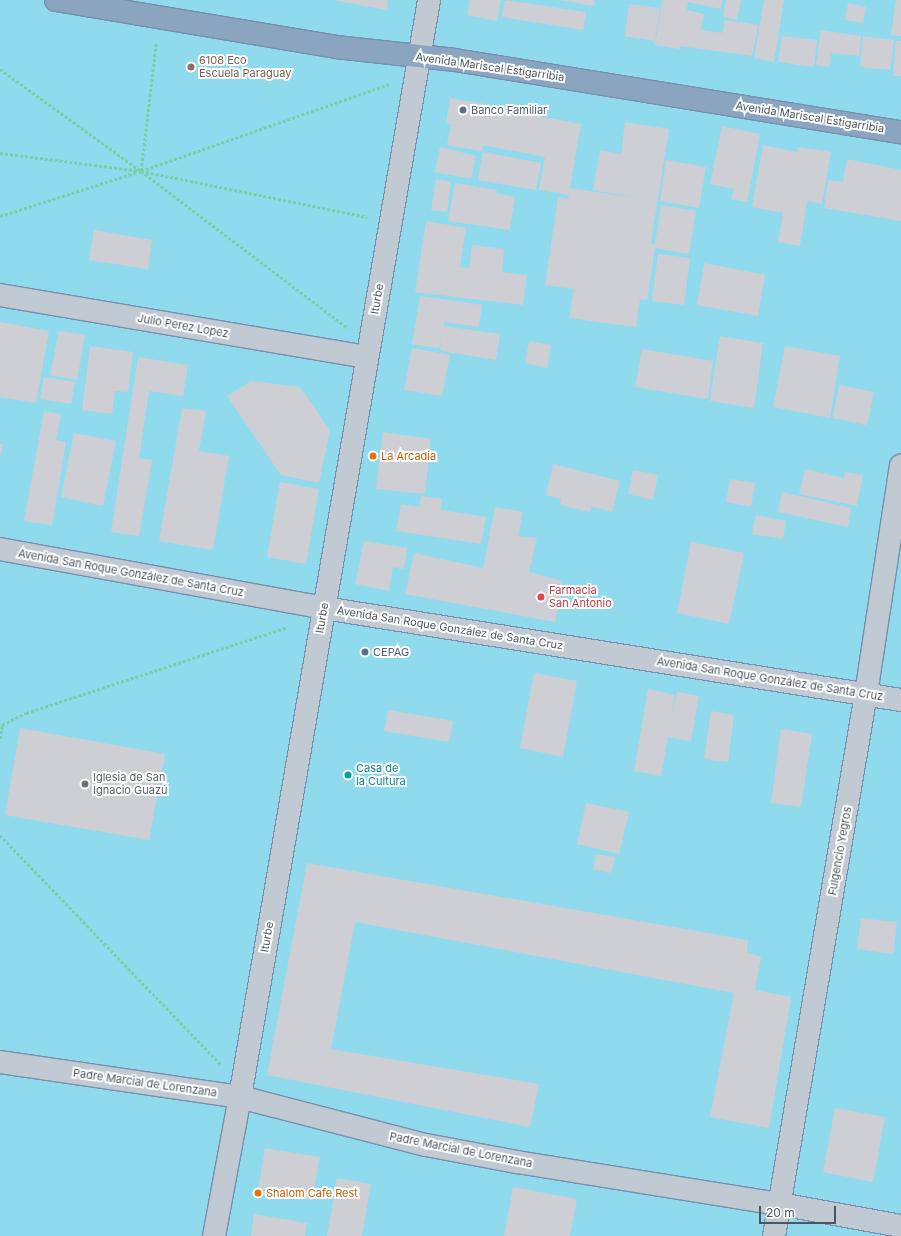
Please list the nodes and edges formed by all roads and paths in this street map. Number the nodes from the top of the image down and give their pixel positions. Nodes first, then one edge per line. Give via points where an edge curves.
1 (56, 0) edge
2 (429, 0) edge
3 (156, 44) dead end
4 (418, 57) junction
5 (0, 69) edge
6 (390, 84) dead end
7 (901, 132) edge
8 (0, 153) edge
9 (141, 171) junction
10 (0, 216) edge
11 (370, 218) dead end
12 (0, 295) edge
13 (350, 330) dead end
14 (367, 357) junction
15 (901, 466) edge
16 (0, 549) edge
17 (324, 608) junction
18 (288, 626) dead end
19 (866, 694) junction
20 (901, 700) edge
21 (0, 739) edge
22 (0, 835) edge
23 (0, 1062) edge
24 (220, 1064) dead end
25 (240, 1097) junction
26 (780, 1204) junction
27 (901, 1226) edge
28 (214, 1236) edge
29 (774, 1236) edge

1 - 4 highway, Avenida Mariscal Estigarribia via 336,47
2 - 4 street, Iturbe
3 - 9 path
4 - 7 highway, Avenida Mariscal Estigarribia via 455,60
4 - 14 street, Iturbe
5 - 9 path
6 - 9 path
8 - 9 path
9 - 10 path
9 - 11 path
9 - 13 path
12 - 14 street, Julio Perez Lopez
14 - 17 street, Iturbe
15 - 19 street, Fulgencio Yegros
16 - 17 street, Avenida San Roque González de Santa Cruz
17 - 19 street, Avenida San Roque González de Santa Cruz
17 - 25 street, Iturbe
18 - 21 path via 26,713 2,725
19 - 20 street, Avenida San Roque González de Santa Cruz
19 - 26 street, Fulgencio Yegros
22 - 24 path
23 - 25 street, Padre Marcial de Lorenzana
25 - 26 street, Padre Marcial de Lorenzana via 426,1145
25 - 28 street, Iturbe
26 - 27 street, Padre Marcial de Lorenzana
26 - 29 street, Fulgencio Yegros

